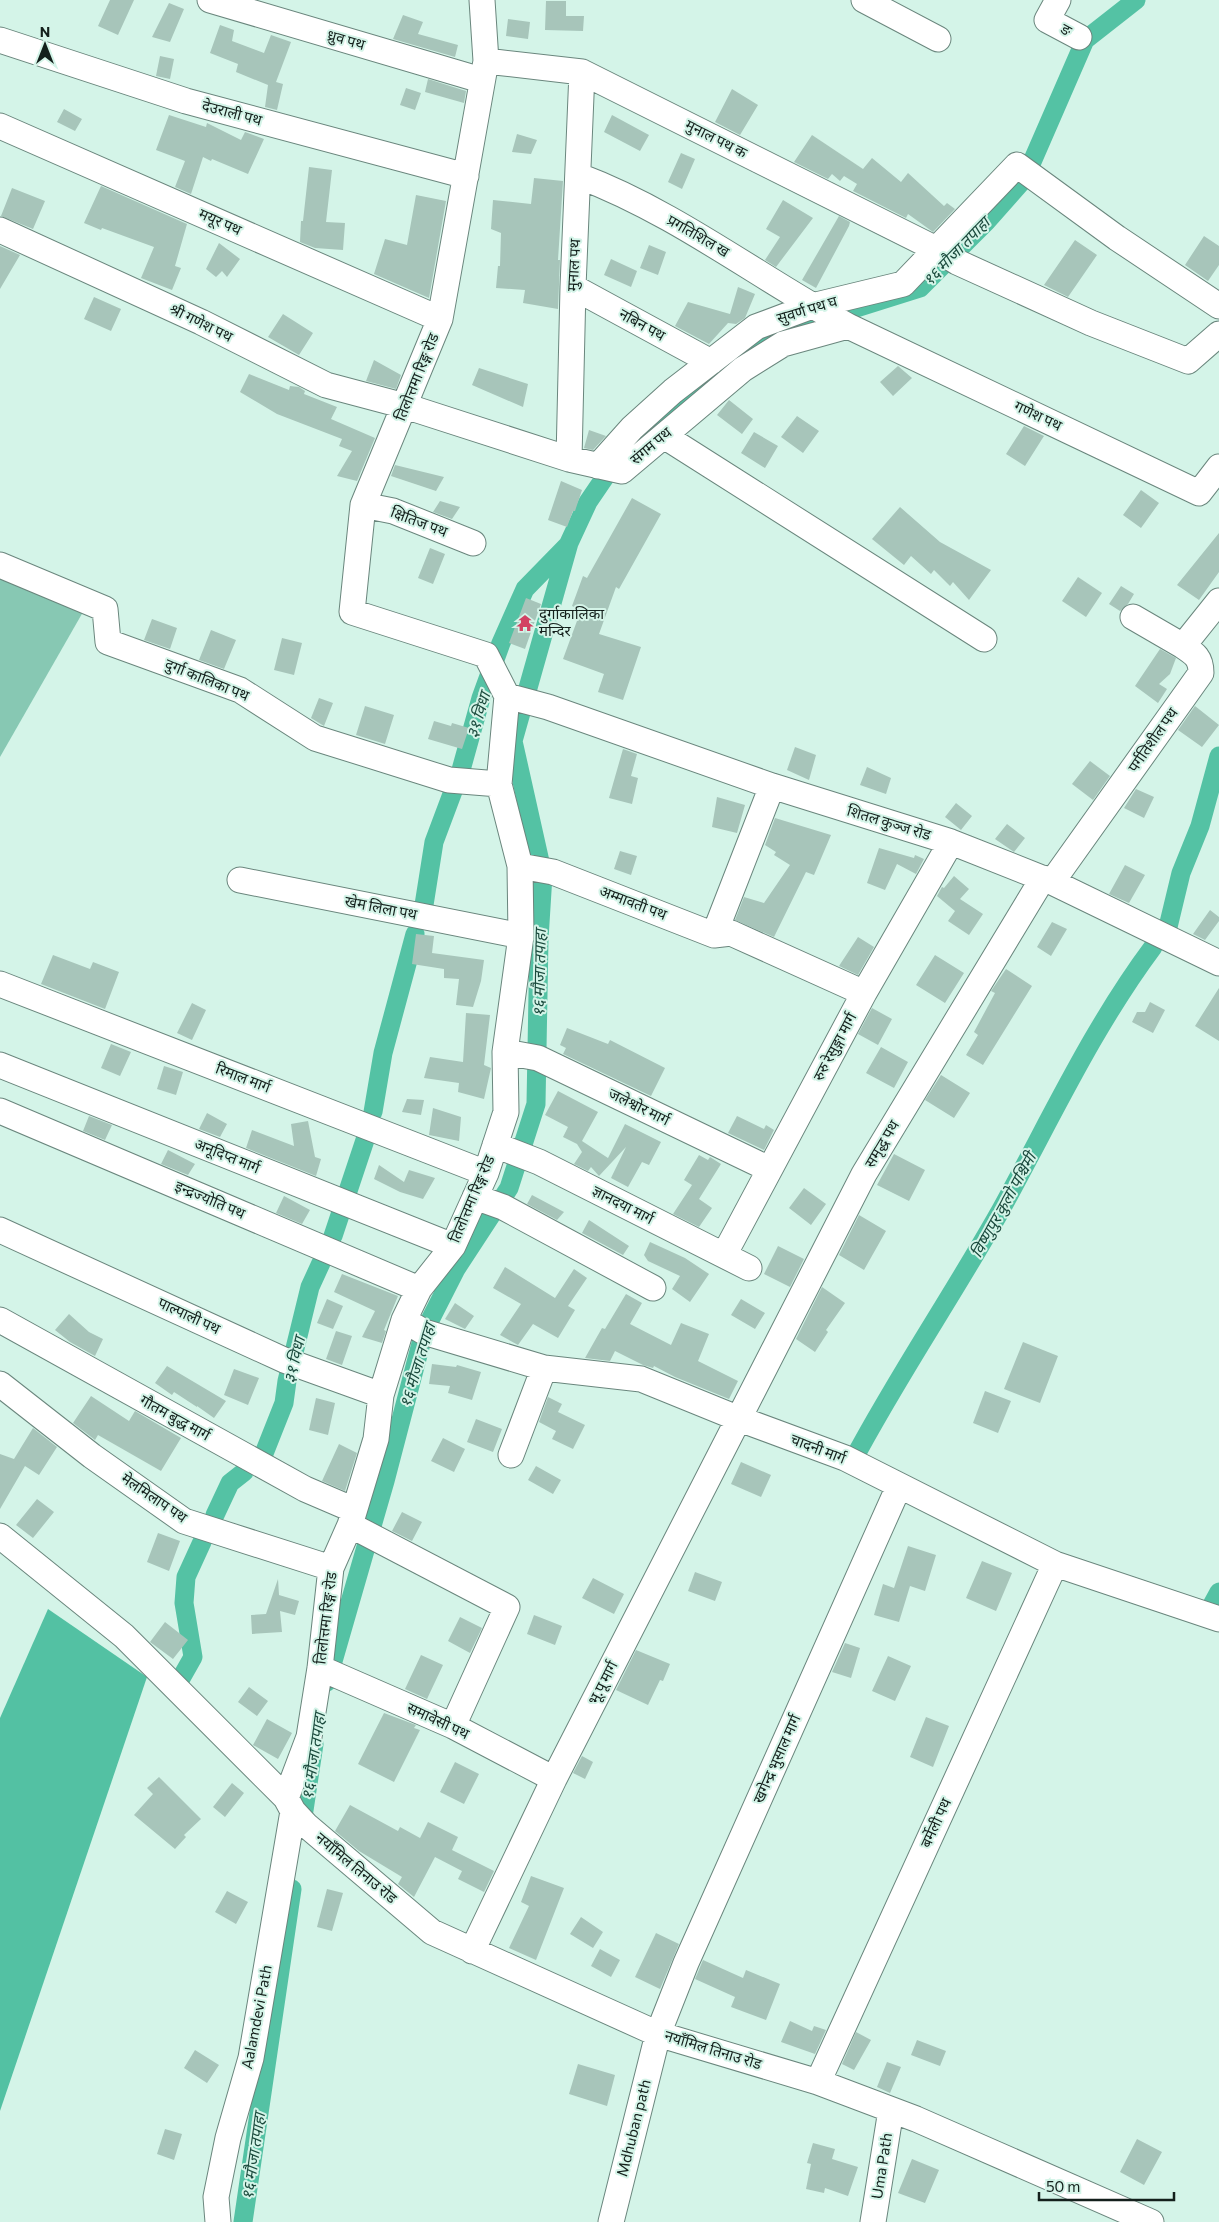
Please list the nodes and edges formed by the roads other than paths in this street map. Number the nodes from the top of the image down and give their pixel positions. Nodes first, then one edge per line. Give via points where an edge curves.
1 (210, 0) edge
2 (482, 0) edge
3 (864, 0) edge
4 (1058, 0) edge
5 (1079, 37) dead end
6 (938, 39) dead end
7 (0, 40) edge
8 (484, 71) junction
9 (582, 72) junction
10 (0, 126) edge
11 (466, 176) junction
12 (579, 176) junction
13 (0, 230) edge
14 (944, 254) junction
15 (573, 287) junction
16 (812, 306) junction
17 (1219, 306) edge
18 (440, 318) junction
19 (848, 326) junction
20 (1219, 334) edge
21 (711, 362) junction
22 (405, 406) junction
23 (664, 436) junction
24 (569, 459) junction
25 (1219, 466) edge
26 (610, 468) junction
27 (363, 505) junction
28 (473, 543) dead end
29 (0, 565) edge
30 (1219, 601) edge
31 (1133, 617) dead end
32 (984, 639) dead end
33 (1184, 646) junction
34 (506, 695) junction
35 (498, 784) junction
36 (772, 786) junction
37 (951, 842) junction
38 (520, 866) junction
39 (240, 880) dead end
40 (1048, 880) junction
41 (714, 935) junction
42 (521, 936) junction
43 (1216, 954) edge
44 (0, 984) edge
45 (864, 993) junction
46 (505, 1052) junction
47 (0, 1065) edge
48 (0, 1111) edge
49 (495, 1144) junction
50 (769, 1169) junction
51 (486, 1173) junction
52 (475, 1197) junction
53 (0, 1230) edge
54 (453, 1246) junction
55 (724, 1255) junction
56 (750, 1268) dead end
57 (653, 1288) dead end
58 (419, 1289) junction
59 (0, 1320) edge
60 (404, 1320) junction
61 (544, 1368) junction
62 (0, 1384) edge
63 (381, 1394) junction
64 (737, 1418) junction
65 (511, 1455) dead end
66 (899, 1486) junction
67 (352, 1518) junction
68 (0, 1536) edge
69 (1055, 1564) junction
70 (331, 1568) junction
71 (1219, 1619) edge
72 (320, 1668) junction
73 (453, 1726) junction
74 (554, 1778) junction
75 (295, 1812) junction
76 (472, 1950) junction
77 (658, 2034) junction
78 (818, 2082) junction
79 (891, 2110) junction
80 (218, 2222) edge
81 (611, 2222) edge
82 (873, 2222) edge
83 (1151, 2222) edge

1 - 8 street, ध्रुव पथ
2 - 8 street, तिलोत्तमा रिङ्ग रोड
3 - 6 street
4 - 5 street, ङ via 1047,20
7 - 11 street, देउराली पथ via 186,101
8 - 9 street, मुनाल पथ क
8 - 11 street, तिलोत्तमा रिङ्ग रोड
9 - 12 street, मुनाल पथ
9 - 14 street, मुनाल पथ क
10 - 18 street, मयूर पथ
11 - 18 street, तिलोत्तमा रिङ्ग रोड
12 - 15 street, मुनाल पथ
12 - 16 street, प्रगतिशिल ख via 604,185 706,239
13 - 22 street, श्री गणेश पथ via 201,322 326,385
14 - 16 street, सुवर्ण पथ घ via 903,284
14 - 17 street, सुवर्ण पथ घ via 1026,172
14 - 20 street via 1091,323 1188,361
15 - 21 street, नबिन पथ
15 - 24 street, मुनाल पथ
16 - 19 street, प्रगतिशिल ख
16 - 21 street, सुवर्ण पथ घ via 756,327
18 - 22 street, तिलोत्तमा रिङ्ग रोड
19 - 23 street, संगम पथ via 784,344 743,369
19 - 25 street, गणेश पथ via 1199,493
21 - 26 street, सुवर्ण पथ घ via 632,428
22 - 24 street
22 - 27 street, तिलोत्तमा रिङ्ग रोड
23 - 26 street, संगम पथ
23 - 32 street
24 - 26 street
27 - 28 street, क्षितिज पथ via 392,511
27 - 34 street, तिलोत्तमा रिङ्ग रोड via 352,612 486,654
29 - 35 street, दुर्गा कालिका पथ via 105,609 108,642 240,690 315,738 450,780
30 - 33 street
31 - 33 street, पर्गतिशील पथ
33 - 40 street, पर्गतिशील पथ via 1198,657 1201,673
34 - 35 street, तिलोत्तमा रिङ्ग रोड
34 - 36 street, शितल कुञ्ज रोड
35 - 38 street, तिलोत्तमा रिङ्ग रोड
36 - 37 street, शितल कुञ्ज रोड
36 - 41 street
37 - 40 street, शितल कुञ्ज रोड
37 - 45 street, रुरु रेसुङ्गा मार्ग
38 - 41 street, अम्मावती पथ via 554,872
38 - 42 street, तिलोत्तमा रिङ्ग रोड
39 - 42 street, खेम लिला पथ
40 - 43 street, शितल कुञ्ज रोड
40 - 64 street, समृद्ध पथ via 864,1174
41 - 45 street, अम्मावती पथ via 731,933
42 - 46 street, तिलोत्तमा रिङ्ग रोड
44 - 51 street, रिमाल मार्ग
45 - 50 street, रुरु रेसुङ्गा मार्ग
46 - 49 street, तिलोत्तमा रिङ्ग रोड via 506,1112
46 - 50 street, जलेश्वोर मार्ग via 538,1058
47 - 54 street, अनूदिप्त मार्ग
48 - 58 street, इन्द्रज्योति पथ
49 - 51 street, तिलोत्तमा रिङ्ग रोड
49 - 55 street, ज्ञानदया मार्ग via 538,1162
50 - 55 street, रुरु रेसुङ्गा मार्ग
51 - 52 street, तिलोत्तमा रिङ्ग रोड
52 - 54 street, तिलोत्तमा रिङ्ग रोड
52 - 57 street via 503,1207
53 - 63 street, पाल्पाली पथ via 293,1363
54 - 58 street, तिलोत्तमा रिङ्ग रोड
55 - 56 street, ज्ञानदया मार्ग
58 - 60 street, तिलोत्तमा रिङ्ग रोड
59 - 67 street, गौतम बुद्ध मार्ग
60 - 61 street, चादनी मार्ग via 424,1332
60 - 63 street, तिलोत्तमा रिङ्ग रोड
61 - 64 street, चादनी मार्ग via 641,1379
61 - 65 street
62 - 70 street, मेलमिलाप पथ via 92,1456 184,1520
63 - 67 street, तिलोत्तमा रिङ्ग रोड via 376,1439
64 - 66 street, चादनी मार्ग via 845,1458
64 - 74 street, भू.पू मार्ग
66 - 69 street, चादनी मार्ग
66 - 77 street, खगेन्द्र भुसाल मार्ग via 686,1963
67 - 70 street, तिलोत्तमा रिङ्ग रोड
67 - 73 street, गौतम बुद्ध मार्ग via 377,1540 508,1607
68 - 75 street, नयाँमिल तिनाउ रोड via 124,1636
69 - 71 street, चादनी मार्ग
69 - 78 street, बर्मेली पथ
70 - 72 street, तिलोत्तमा रिङ्ग रोड
72 - 73 street, समावेसी पथ
72 - 75 street, तिलोत्तमा रिङ्ग रोड
73 - 74 street, समावेसी पथ
74 - 76 street, भू.पू मार्ग
75 - 76 street, नयाँमिल तिनाउ रोड via 432,1932
75 - 80 street, Aalamdevi Path via 251,2058 228,2138 216,2197
76 - 77 street, नयाँमिल तिनाउ रोड
77 - 78 street, नयाँमिल तिनाउ रोड
77 - 81 street, Mdhuban path
78 - 79 street, नयाँमिल तिनाउ रोड
79 - 82 street, Uma Path
79 - 83 street, नयाँमिल तिनाउ रोड

